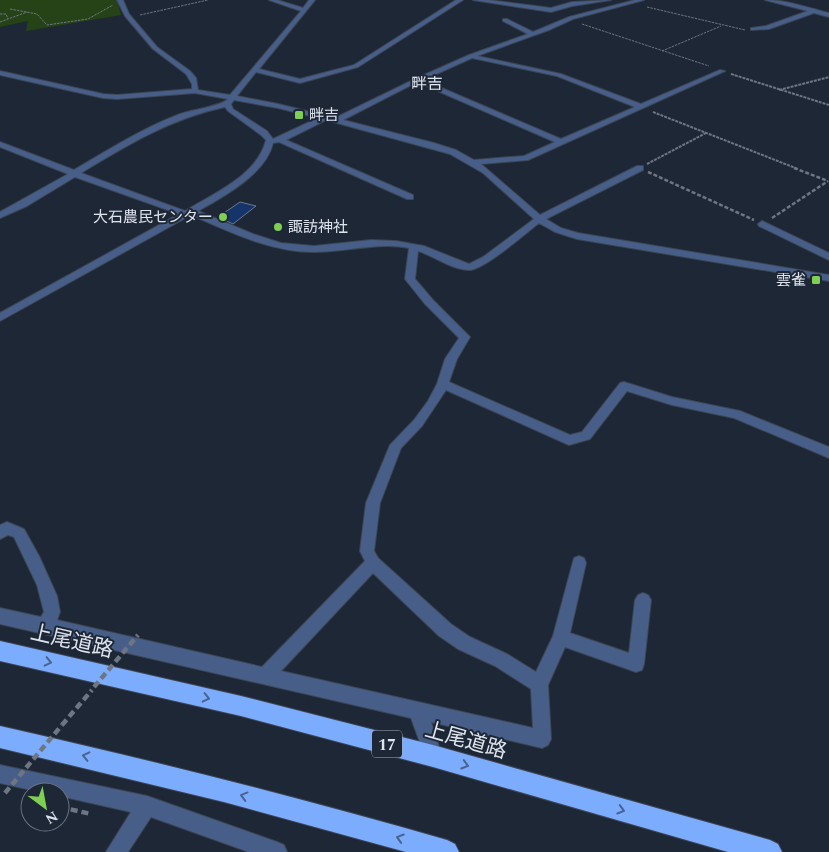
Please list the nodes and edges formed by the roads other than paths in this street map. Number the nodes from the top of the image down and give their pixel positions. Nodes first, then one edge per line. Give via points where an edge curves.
1 (272, 0) edge
2 (312, 0) edge
3 (460, 0) edge
4 (476, 0) edge
5 (608, 0) edge
6 (641, 0) edge
7 (768, 0) edge
8 (121, 2) edge
9 (304, 10) junction
10 (814, 11) junction
11 (829, 15) edge
12 (505, 20) dead end
13 (753, 30) road end
14 (532, 34) junction
15 (471, 56) junction
16 (256, 70) junction
17 (722, 71) road end
18 (0, 73) edge
19 (417, 80) junction
20 (195, 91) junction
21 (230, 101) junction
22 (641, 107) junction
23 (325, 118) junction
24 (336, 121) junction
25 (280, 140) junction
26 (270, 142) junction
27 (561, 142) junction
28 (0, 144) edge
29 (473, 162) junction
30 (640, 168) road end
31 (76, 173) junction
32 (410, 197) dead end
33 (188, 213) junction
34 (0, 215) edge
35 (538, 219) junction
36 (762, 224) road end
37 (414, 247) junction
38 (829, 257) edge
39 (829, 278) edge
40 (0, 318) edge
41 (443, 384) junction
42 (829, 453) edge
43 (0, 533) edge
44 (373, 563) junction
45 (579, 563) dead end
46 (643, 600) dead end
47 (0, 616) edge
48 (44, 625) junction
49 (561, 638) junction
50 (0, 651) edge
51 (265, 676) junction
52 (540, 684) junction
53 (418, 711) junction
54 (0, 737) edge
55 (433, 756) junction
56 (0, 774) edge
57 (147, 806) junction
58 (116, 852) edge
59 (277, 852) edge
60 (447, 852) edge
61 (770, 852) edge

1 - 9 street
2 - 9 street
3 - 16 street via 345,70 300,81
4 - 5 street via 551,10
6 - 14 street via 567,19
7 - 10 street
8 - 20 street via 128,18 158,51 190,76 196,85
9 - 16 street
10 - 11 street
10 - 13 street
12 - 14 street
14 - 15 street
15 - 19 street
15 - 22 street via 559,75
16 - 21 street
17 - 22 street
18 - 20 street via 103,96
19 - 24 street
19 - 27 street
20 - 21 street
21 - 23 street via 270,105
21 - 26 street via 230,110 264,133
21 - 31 street via 172,120 108,152
22 - 27 street
23 - 24 street
23 - 25 street
24 - 29 street via 442,148
25 - 26 street
25 - 32 street
26 - 33 street via 250,171 232,187
27 - 29 street via 525,158
28 - 31 street
29 - 35 street
30 - 35 street
31 - 33 street
31 - 34 street
33 - 37 street via 252,238 297,248 373,243
33 - 40 street
35 - 37 street via 470,268
35 - 39 street via 558,230 591,239
36 - 38 street
37 - 41 street via 410,278 428,302 465,337 451,359
41 - 42 street via 569,440 586,436 624,386 672,401 736,414
41 - 44 street via 418,423 396,445 373,503 367,551
43 - 48 street via 7,528 19,533 34,562 52,603 52,614
44 - 51 street
44 - 52 street via 444,630
45 - 49 street
46 - 49 street via 636,664
47 - 48 street
48 - 51 street
49 - 52 street
50 -> 55 highway, 上尾道路 / 17 via 241,706
51 - 53 street
52 - 53 street via 542,739
53 - 55 street
60 -> 54 highway via 153,772
55 -> 61 highway, 上尾道路 / 17
56 - 57 street
57 - 58 street
57 - 59 street

